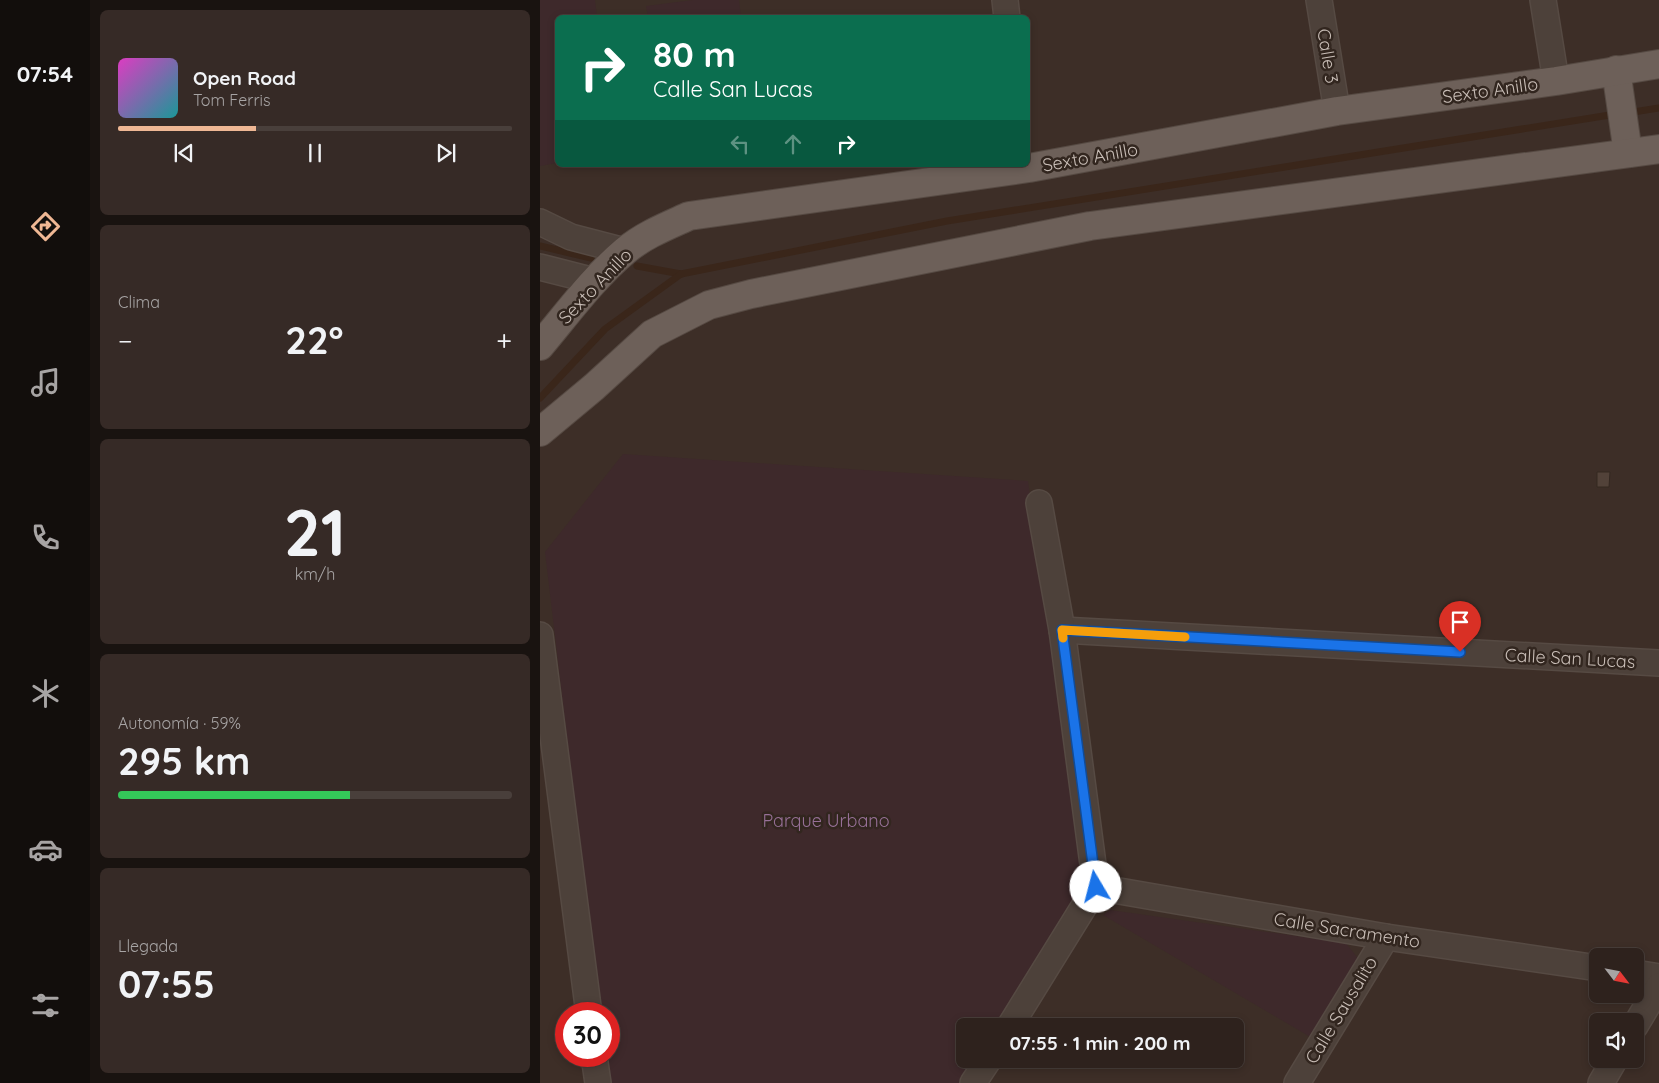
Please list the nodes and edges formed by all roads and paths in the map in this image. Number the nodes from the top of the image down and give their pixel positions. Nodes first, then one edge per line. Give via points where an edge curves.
1 (1005, 0) edge
2 (1319, 0) edge
3 (1543, 0) edge
4 (1007, 15) edge
5 (1659, 64) edge
6 (1616, 70) junction
7 (1556, 81) junction
8 (1337, 111) junction
9 (1627, 144) junction
10 (1659, 150) edge
11 (1030, 162) edge
12 (997, 167) edge
13 (540, 222) edge
14 (625, 251) junction
15 (540, 267) edge
16 (595, 282) junction
17 (540, 346) edge
18 (540, 432) edge
19 (1040, 503) dead end
20 (1062, 630) junction
21 (540, 636) edge
22 (1659, 663) edge
23 (1096, 887) junction
24 (1386, 937) junction
25 (1589, 967) edge
26 (1644, 974) edge
27 (1659, 977) edge
28 (1659, 986) edge
29 (587, 1002) edge
30 (1643, 1013) edge
31 (1015, 1018) edge
32 (596, 1067) edge
33 (983, 1068) edge
34 (1610, 1068) edge
35 (598, 1083) edge
36 (974, 1083) edge
37 (1297, 1083) edge
38 (1601, 1083) edge

1 - 4 street
2 - 8 street, Calle 3
3 - 7 street
5 - 6 main road, Sexto Anillo
6 - 7 main road, Sexto Anillo
6 - 9 main road
7 - 8 main road, Sexto Anillo
8 - 11 main road, Sexto Anillo
9 - 10 main road
9 - 18 main road via 1090,226 717,302 652,334
12 - 14 main road, Sexto Anillo via 689,216 656,230
13 - 14 street via 571,237
14 - 16 main road, Sexto Anillo
15 - 16 street
16 - 17 main road, Sexto Anillo
19 - 20 street
20 - 22 street, Calle San Lucas
20 - 23 street
21 - 29 street
23 - 24 street, Calle Sacramento
23 - 31 street
24 - 25 street, Calle Sacramento
24 - 37 street, Calle Sausalito
26 - 27 street
28 - 30 street
32 - 35 street
33 - 36 street
34 - 38 street

